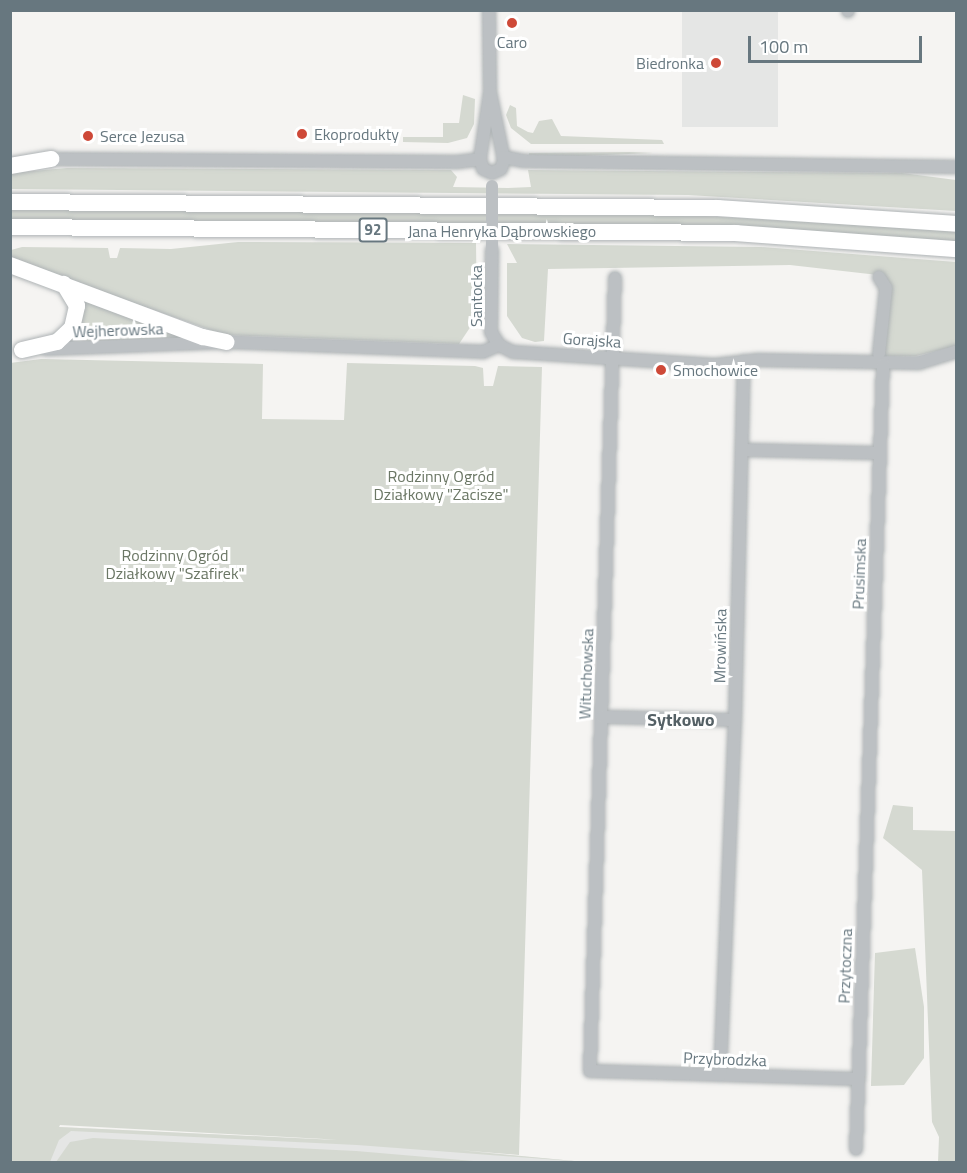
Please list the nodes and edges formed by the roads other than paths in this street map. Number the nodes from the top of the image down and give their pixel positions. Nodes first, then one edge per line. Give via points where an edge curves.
1 (489, 10) edge
2 (490, 92) junction
3 (502, 155) junction
4 (481, 156) junction
5 (10, 159) edge
6 (51, 159) junction
7 (10, 166) edge
8 (956, 167) edge
9 (492, 173) junction
10 (10, 202) edge
11 (957, 224) edge
12 (10, 227) edge
13 (957, 249) edge
14 (10, 265) edge
15 (879, 277) dead end
16 (615, 278) dead end
17 (64, 284) junction
18 (226, 342) junction
19 (499, 345) junction
20 (16, 350) edge
21 (957, 352) edge
22 (613, 358) junction
23 (881, 359) junction
24 (744, 361) junction
25 (742, 450) junction
26 (879, 453) junction
27 (602, 717) junction
28 (735, 720) junction
29 (869, 785) joint
30 (590, 1071) joint
31 (720, 1076) junction
32 (859, 1079) junction
33 (856, 1149) dead end

1 - 2 street
2 - 3 street
2 - 4 street
3 - 4 street via 492,148
3 - 8 street via 536,162
3 - 9 street via 502,166
4 - 6 street via 445,162
4 - 9 street via 483,169
5 - 6 street
6 - 7 main road
9 - 19 street, Santocka, bridge via 491,332
10 - 11 main road, Jana Henryka Dąbrowskiego / 92 via 718,208
12 - 13 main road, Jana Henryka Dąbrowskiego / 92 via 691,232
14 - 17 main road
15 - 23 street, Prusimska via 886,288
16 - 22 street, Wituchowska
17 - 18 main road via 203,338
17 - 20 main road via 77,306 72,328 57,342
18 - 19 street, Gorajska via 483,352
18 - 20 street, Wejherowska
19 - 22 street, Gorajska via 523,353
21 - 23 street, Gorajska via 919,363
22 - 24 street, Gorajska via 715,365
22 - 27 street, Wituchowska
23 - 24 street, Gorajska
23 - 26 street, Prusimska
24 - 25 street, Mrowińska
25 - 26 street
25 - 28 street, Mrowińska
26 - 29 street, Prusimska
27 - 28 street
27 - 30 street, Wituchowska
28 - 31 street, Mrowińska
29 - 32 street, Przytoczna
30 - 31 street, Przybrodzka
31 - 32 street, Przybrodzka
32 - 33 street, Przytoczna

